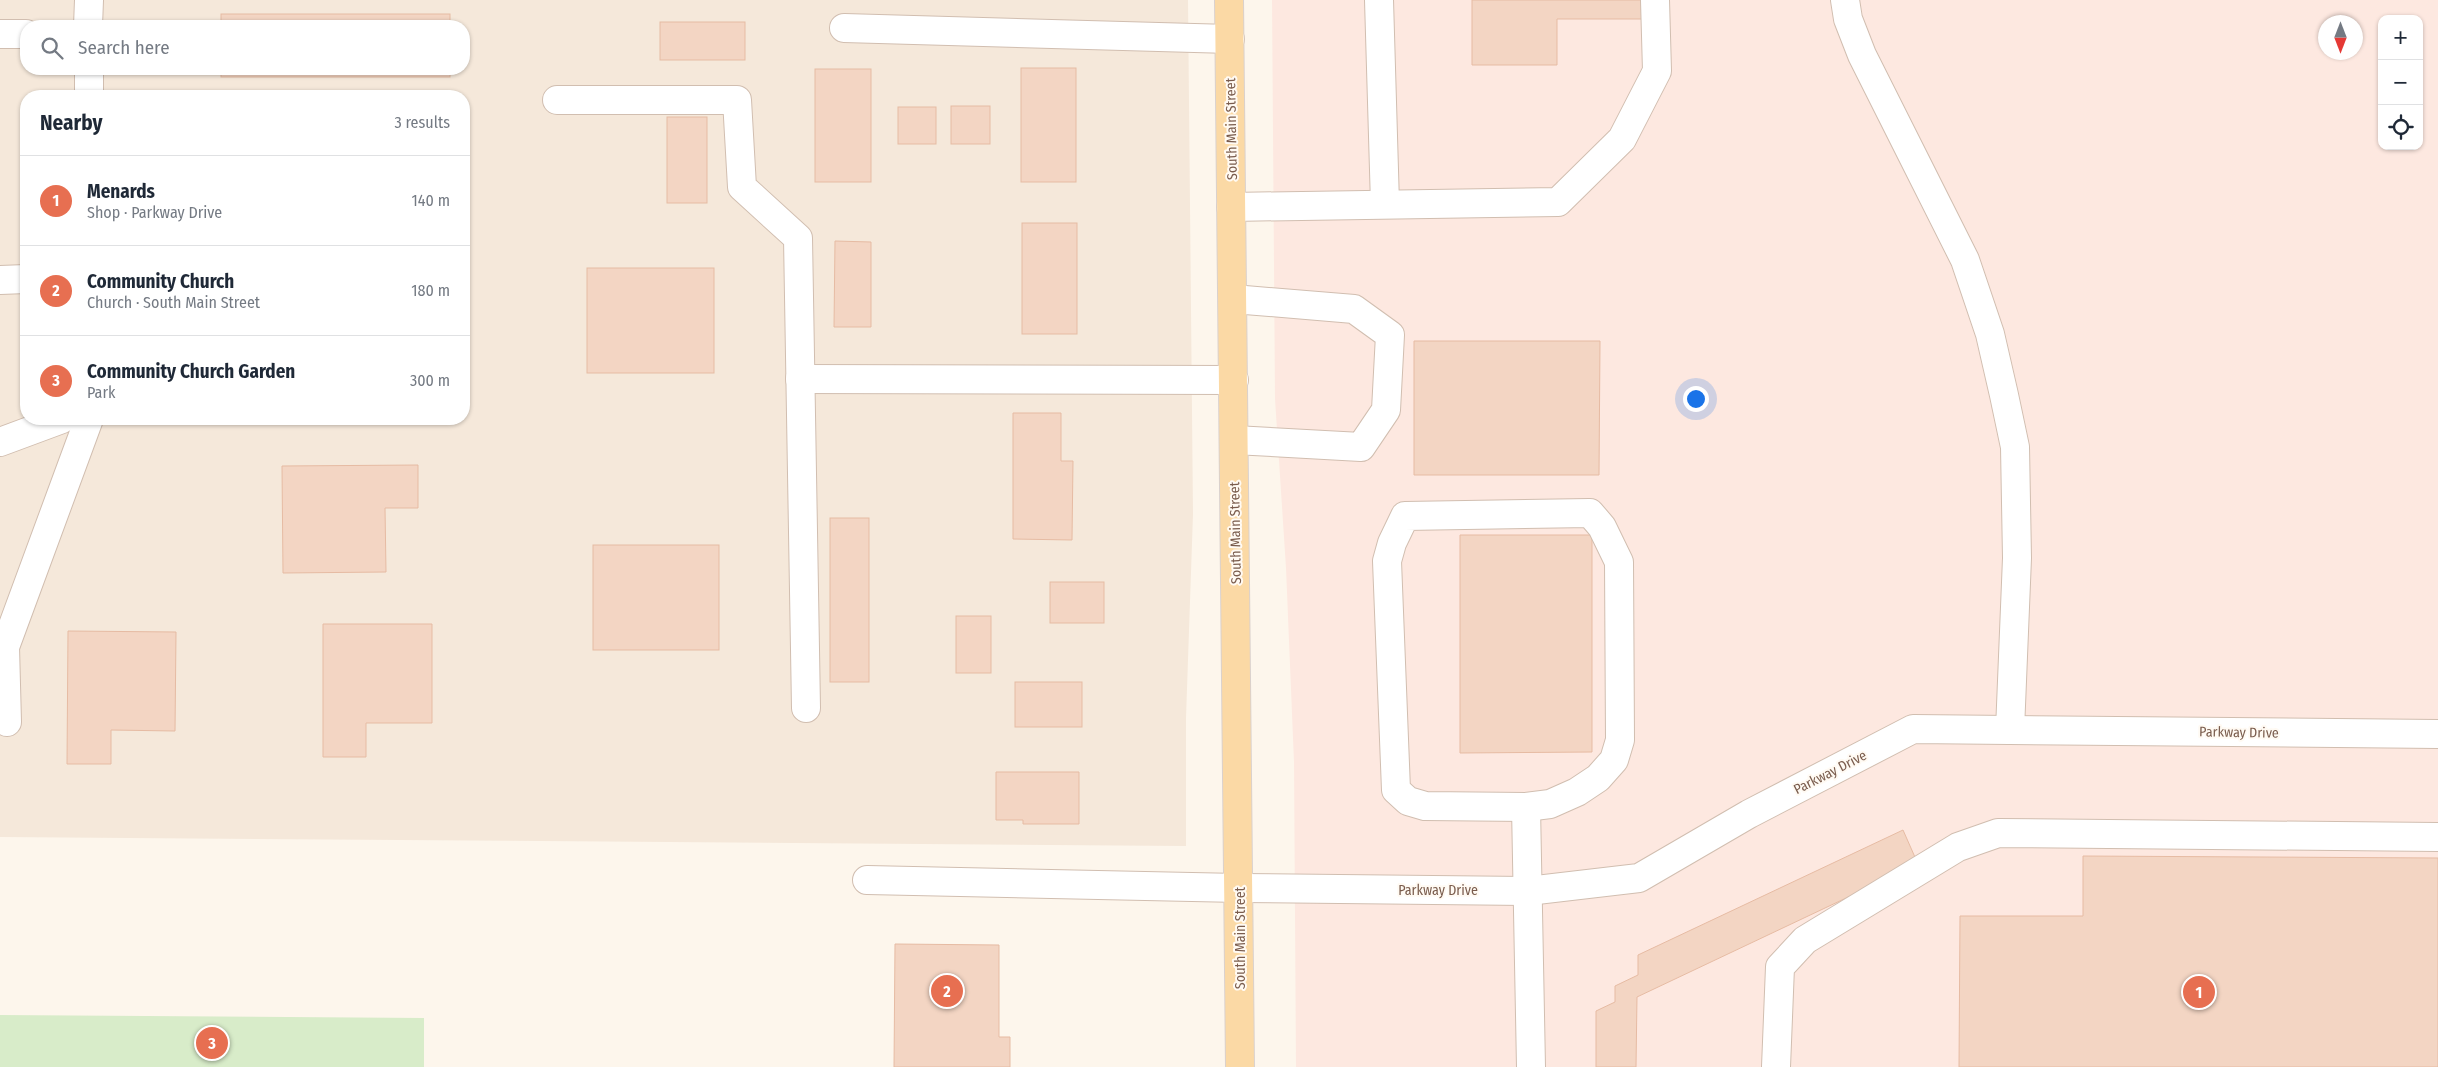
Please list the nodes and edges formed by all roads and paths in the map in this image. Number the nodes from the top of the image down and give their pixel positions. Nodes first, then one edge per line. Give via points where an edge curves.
1 (88, 0) edge
2 (1229, 0) edge
3 (1379, 0) edge
4 (1655, 0) edge
5 (1845, 0) edge
6 (88, 20) edge
7 (844, 28) dead end
8 (0, 34) edge
9 (20, 34) edge
10 (1230, 39) junction
11 (89, 75) edge
12 (89, 90) edge
13 (557, 100) dead end
14 (1385, 204) junction
15 (1231, 206) junction
16 (20, 279) edge
17 (0, 280) edge
18 (1233, 299) junction
19 (800, 379) junction
20 (1234, 380) junction
21 (46, 425) edge
22 (87, 425) edge
23 (1234, 440) junction
24 (0, 442) edge
25 (806, 708) dead end
26 (7, 722) dead end
27 (2010, 730) junction
28 (2438, 734) edge
29 (1526, 807) junction
30 (2438, 837) edge
31 (867, 880) dead end
32 (1239, 888) junction
33 (1528, 891) junction
34 (1240, 1067) edge
35 (1531, 1067) edge
36 (1776, 1067) edge

1 - 6 street
2 - 10 main road, South Main Street
3 - 14 street
4 - 14 street via 1657,71 1622,139 1558,202
5 - 27 street via 1848,19 1862,55 1966,260 1990,334 2004,395 2015,448 2016,558
7 - 10 street
8 - 9 street
10 - 15 main road, South Main Street
11 - 12 street
13 - 19 street via 736,100 742,187 798,238
14 - 15 street
15 - 18 main road, South Main Street
16 - 17 street
18 - 20 main road, South Main Street
18 - 23 street via 1354,309 1390,334 1386,410 1361,448
19 - 20 street
19 - 25 street
20 - 23 main road, South Main Street
21 - 24 street
22 - 26 street via 5,647
23 - 32 main road, South Main Street
27 - 28 street, Parkway Drive
27 - 33 street, Parkway Drive via 1913,729 1749,814 1639,878
29 - 29 street via 1550,804 1577,792 1598,778 1614,760 1620,740 1619,562 1612,545 1590,513 1405,516 1387,561 1396,790 1408,801 1425,806
29 - 33 street
30 - 36 street via 1998,833 1958,847 1805,940 1780,967
31 - 32 street, Parkway Drive
32 - 33 street, Parkway Drive
32 - 34 main road, South Main Street
33 - 35 street

